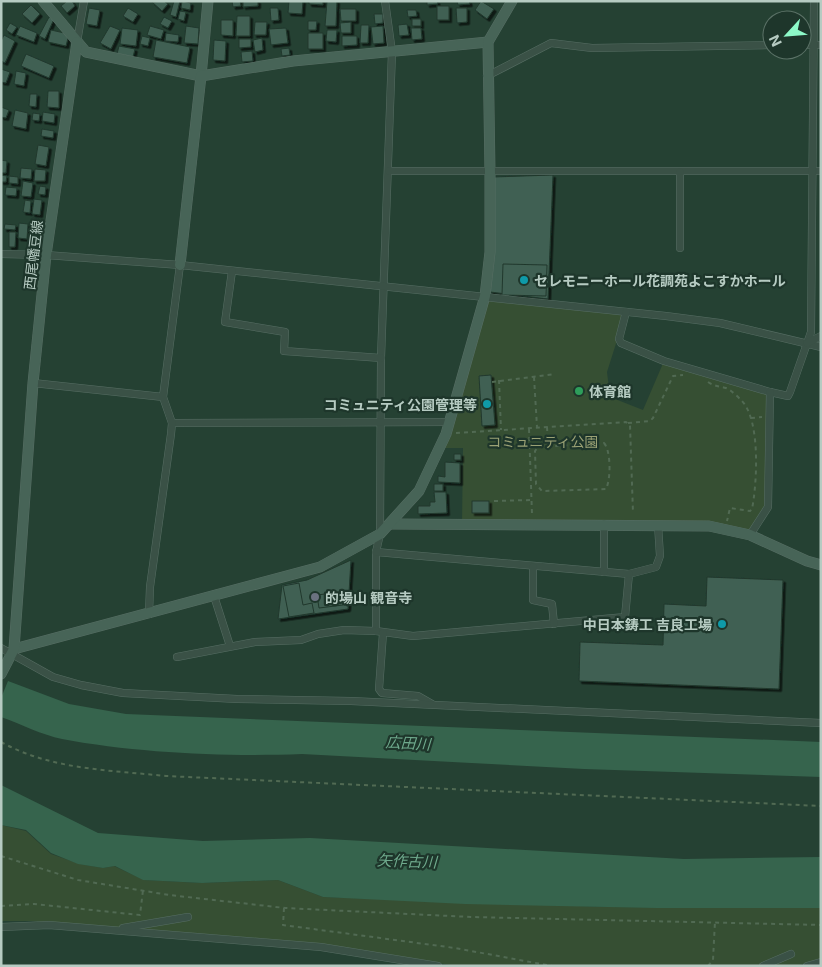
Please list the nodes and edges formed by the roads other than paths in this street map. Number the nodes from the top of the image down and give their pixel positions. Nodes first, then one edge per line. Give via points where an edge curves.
1 (42, 1) edge
2 (84, 1) edge
3 (208, 1) edge
4 (385, 1) edge
5 (512, 1) edge
6 (814, 1) edge
7 (77, 42) junction
8 (488, 42) junction
9 (818, 44) edge
10 (762, 45) edge
11 (392, 52) junction
12 (201, 76) junction
13 (487, 76) junction
14 (389, 171) junction
15 (817, 171) edge
16 (680, 172) junction
17 (490, 173) junction
18 (680, 248) dead end
19 (1, 254) edge
20 (46, 255) junction
21 (180, 265) junction
22 (232, 271) junction
23 (383, 285) junction
24 (486, 296) junction
25 (626, 312) junction
26 (821, 336) edge
27 (807, 343) junction
28 (821, 347) edge
29 (381, 358) junction
30 (33, 383) junction
31 (770, 392) junction
32 (164, 397) junction
33 (381, 422) junction
34 (450, 422) junction
35 (172, 423) junction
36 (391, 524) junction
37 (604, 524) junction
38 (658, 525) junction
39 (380, 534) junction
40 (750, 535) junction
41 (376, 552) junction
42 (821, 565) edge
43 (533, 567) junction
44 (604, 572) junction
45 (629, 574) junction
46 (214, 596) junction
47 (149, 614) junction
48 (554, 624) junction
49 (380, 632) junction
50 (230, 646) junction
51 (1, 648) edge
52 (13, 650) junction
53 (177, 657) dead end
54 (1, 674) edge
55 (435, 705) junction
56 (821, 723) edge
57 (188, 916) dead end
58 (1, 927) edge
59 (113, 930) junction
60 (791, 954) dead end
61 (821, 962) edge
62 (438, 966) edge
63 (763, 966) edge
64 (807, 966) edge

1 - 7 street
2 - 7 street
3 - 12 street
4 - 11 street
5 - 8 street
6 - 9 street
7 - 12 street via 86,52
7 - 20 street, 西尾幡豆線
8 - 11 street
8 - 13 street
9 - 15 street
10 - 13 street via 592,48 551,43
11 - 12 street via 293,60
11 - 14 street
12 - 21 street
13 - 17 street
14 - 17 street
14 - 23 street
15 - 16 street
15 - 27 street via 811,332
16 - 17 street
16 - 18 street
17 - 24 street via 490,252
19 - 20 street
20 - 21 street
20 - 30 street, 西尾幡豆線
21 - 22 street
21 - 32 street
22 - 23 street
22 - 29 street via 225,322 285,332 284,351
23 - 24 street
23 - 29 street
24 - 25 street
24 - 34 street
25 - 27 street via 720,323
25 - 31 street via 619,339 621,343 664,361
26 - 27 street
27 - 28 street
27 - 31 street via 788,396
29 - 33 street
30 - 32 street
30 - 52 street, 西尾幡豆線
31 - 40 street via 768,507
32 - 35 street
33 - 34 street
33 - 35 street
33 - 39 street
34 - 36 street via 419,491
35 - 47 street
36 - 37 street
36 - 39 street
37 - 38 street
37 - 44 street
38 - 40 street via 709,526
38 - 45 street via 660,556 656,567
39 - 41 street
39 - 46 street via 320,567
40 - 42 street
41 - 43 street
41 - 49 street
43 - 44 street
43 - 48 street via 533,600 552,604
44 - 45 street
45 - 48 street via 625,617
46 - 47 street
46 - 50 street
47 - 52 street
48 - 49 street via 412,636
49 - 50 street via 344,630 301,640
49 - 55 street via 379,688 382,693 418,696
50 - 53 street
51 - 52 street
52 - 54 street, 西尾幡豆線
52 - 55 street via 53,677 123,693
55 - 56 street
57 - 59 street
58 - 59 street via 49,925
59 - 62 street via 321,947
60 - 63 street
61 - 64 street

